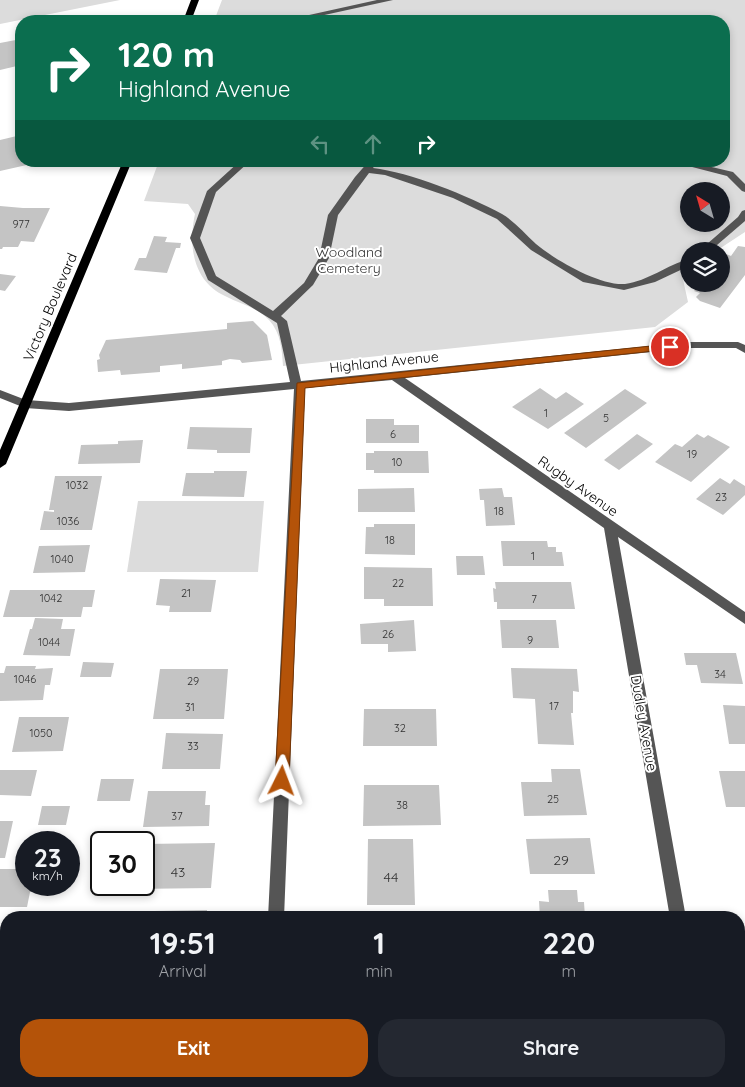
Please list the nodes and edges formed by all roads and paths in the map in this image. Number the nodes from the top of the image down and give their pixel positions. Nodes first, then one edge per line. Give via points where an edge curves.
1 (195, 0) edge
2 (389, 0) edge
3 (189, 15) edge
4 (315, 15) edge
5 (125, 167) edge
6 (239, 167) edge
7 (369, 167) edge
8 (375, 167) edge
9 (699, 167) edge
10 (745, 189) edge
11 (745, 213) edge
12 (715, 242) edge
13 (680, 266) edge
14 (274, 316) junction
15 (742, 344) edge
16 (394, 376) junction
17 (298, 386) junction
18 (0, 394) edge
19 (26, 404) junction
20 (0, 464) edge
21 (610, 528) junction
22 (745, 619) edge
23 (276, 911) edge
24 (677, 911) edge

1 - 3 main road
2 - 4 street
5 - 19 main road, Victory Boulevard
6 - 14 street via 212,191 195,238 212,278
7 - 14 street via 333,215 324,258 308,285
8 - 13 street via 456,196 500,217 535,248 587,280 624,287 652,280
9 - 10 street via 730,174
11 - 12 street
14 - 17 street via 282,321
15 - 16 street, Highland Avenue via 689,345
16 - 17 street, Highland Avenue
16 - 21 street, Rugby Avenue
17 - 19 street, Highland Avenue via 69,407
17 - 23 street
18 - 19 street, Highland Avenue
19 - 20 main road, Victory Boulevard
21 - 22 street, Rugby Avenue
21 - 24 street, Dudley Avenue

